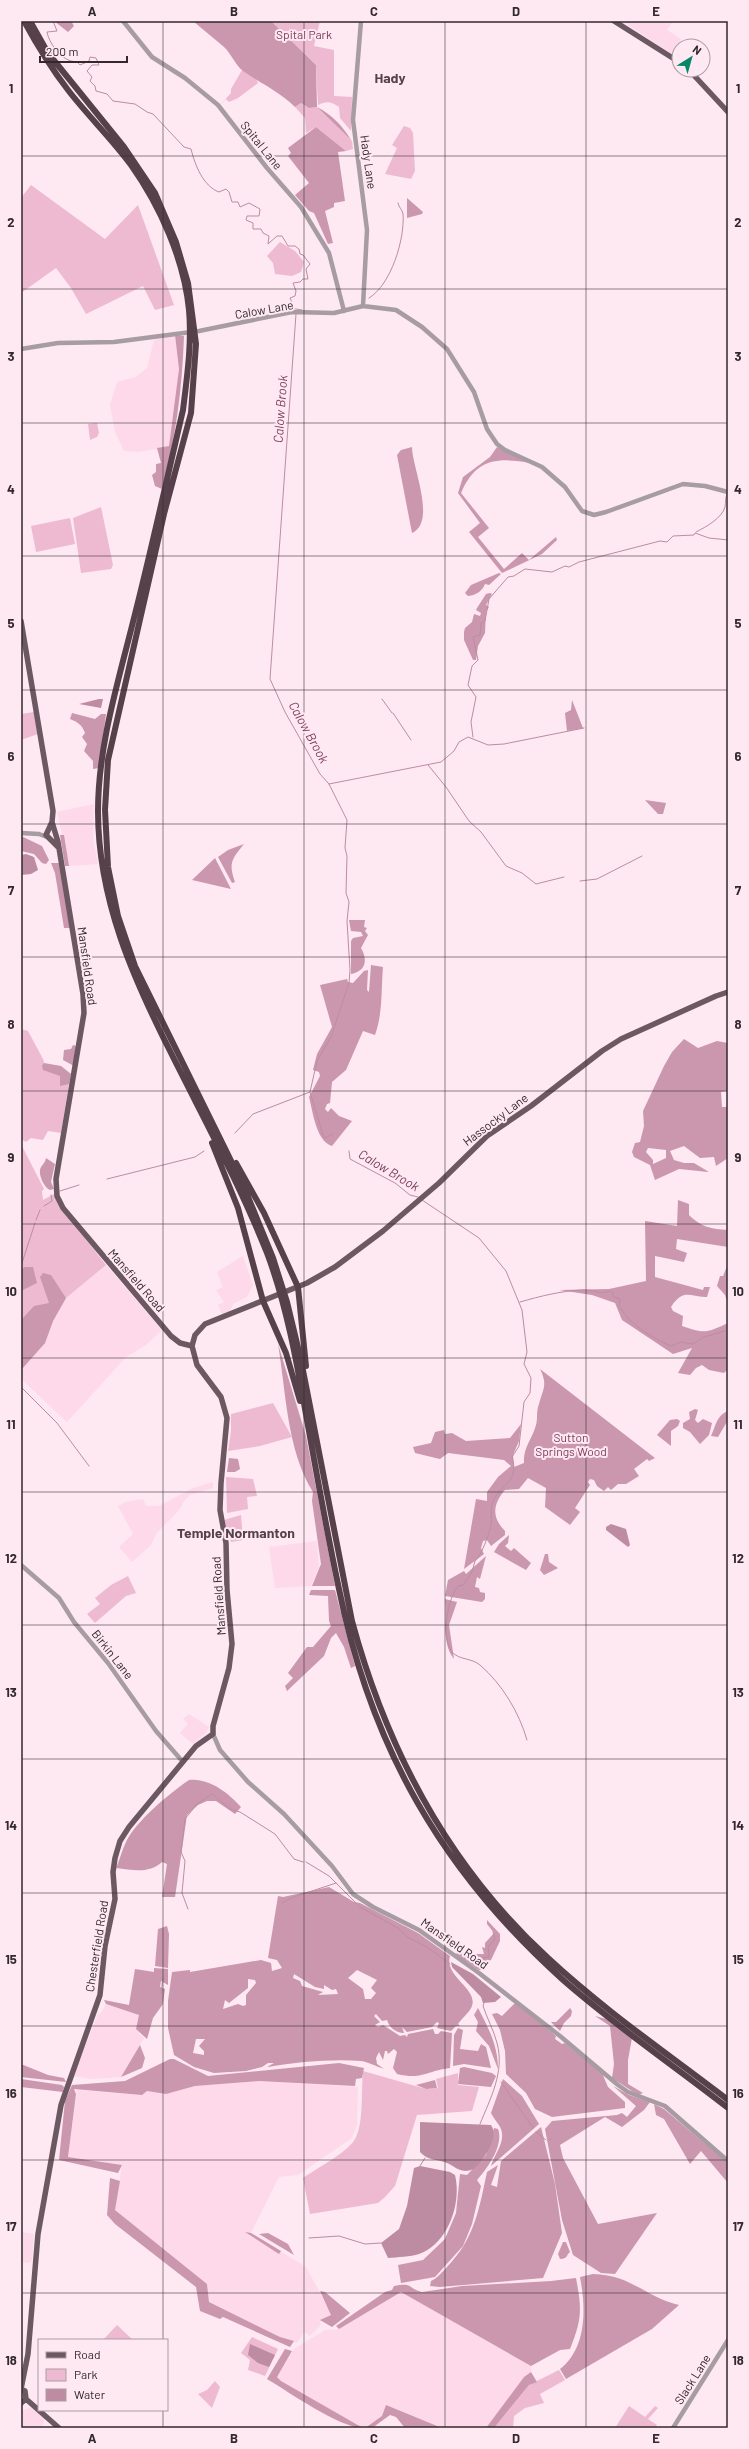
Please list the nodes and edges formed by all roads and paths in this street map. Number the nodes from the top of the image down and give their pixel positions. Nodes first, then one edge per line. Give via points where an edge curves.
1 (24, 21) edge
2 (30, 21) edge
3 (123, 21) edge
4 (360, 21) edge
5 (614, 21) edge
6 (671, 57) edge
7 (696, 78) edge
8 (728, 112) edge
9 (363, 306) junction
10 (344, 311) junction
11 (21, 349) edge
12 (727, 491) edge
13 (21, 621) edge
14 (52, 822) junction
15 (21, 833) edge
16 (55, 833) junction
17 (48, 834) junction
18 (58, 847) junction
19 (728, 992) edge
20 (193, 1098) junction
21 (212, 1123) junction
22 (295, 1288) junction
23 (266, 1300) junction
24 (192, 1346) junction
25 (312, 1421) junction
26 (309, 1432) junction
27 (21, 1565) edge
28 (341, 1584) junction
29 (344, 1597) junction
30 (213, 1734) junction
31 (183, 1762) junction
32 (728, 2100) edge
33 (728, 2108) edge
34 (728, 2161) edge
35 (728, 2340) edge
36 (21, 2389) edge
37 (26, 2399) junction
38 (21, 2403) edge
39 (38, 2410) edge
40 (40, 2411) edge
41 (59, 2428) edge
42 (673, 2428) edge

1 - 20 highway via 69,91 130,164 150,195 176,253 189,310 189,361 183,410 113,702 102,760 98,810 103,873 116,928 144,1000
2 - 21 highway via 48,53 124,147 155,193 176,242 193,312 196,359 191,413 120,704 108,760 105,810 108,867 124,936 147,994
3 - 10 street, Spital Lane via 146,51 218,105 267,168 302,207 329,253
4 - 9 street, Hady Lane via 353,120 367,230
5 - 6 main road
7 - 8 main road
9 - 10 street, Calow Lane
9 - 12 street, Calow Lane via 396,310 441,343 474,392 490,436 505,450 542,467 565,487 582,511 594,515 606,512 683,484
10 - 11 street, Calow Lane via 322,314 292,312 178,334 114,342 58,343
13 - 14 main road, Mansfield Road via 53,811
14 - 16 main road, Mansfield Road
14 - 17 main road, Mansfield Road
15 - 17 street
16 - 17 main road
16 - 17 main road
16 - 18 main road, Mansfield Road
17 - 18 main road
18 - 24 main road, Mansfield Road via 84,1013 56,1179 57,1196 76,1225 171,1336 180,1343
19 - 22 main road, Hassocky Lane via 621,1039 602,1051 488,1136 439,1183 352,1256
20 - 23 highway via 238,1208
20 - 26 highway via 244,1201 269,1259 286,1318
21 - 22 highway via 264,1213
21 - 25 highway via 256,1213 274,1258 292,1321
22 - 23 main road, Hassocky Lane
22 - 25 highway via 312,1401
23 - 24 main road, Hassocky Lane via 205,1324 195,1335
23 - 26 highway via 286,1353
24 - 30 main road, Mansfield Road via 197,1365 221,1397 228,1424 220,1510 226,1543 232,1644 229,1668
25 - 28 highway
26 - 28 highway
27 - 31 street, Birkin Lane via 59,1598 74,1622 108,1663 156,1731
28 - 29 highway
29 - 32 highway via 364,1668 393,1743 432,1815 470,1872 529,1939 571,1978
29 - 33 highway via 363,1686 393,1758 424,1818 459,1868 503,1921 567,1983
30 - 31 main road, Chesterfield Road via 201,1741
30 - 34 street, Mansfield Road via 220,1750 248,1782 284,1814 332,1866 353,1894 419,1930 507,1994 618,2085 628,2092 664,2106
31 - 36 main road, Chesterfield Road via 129,1827 120,1841 113,1867 116,1899 106,1946 100,1995 60,2105 38,2234 28,2354
35 - 42 street, Slack Lane
36 - 37 main road via 27,2394
37 - 38 main road
37 - 39 main road
40 - 41 main road

